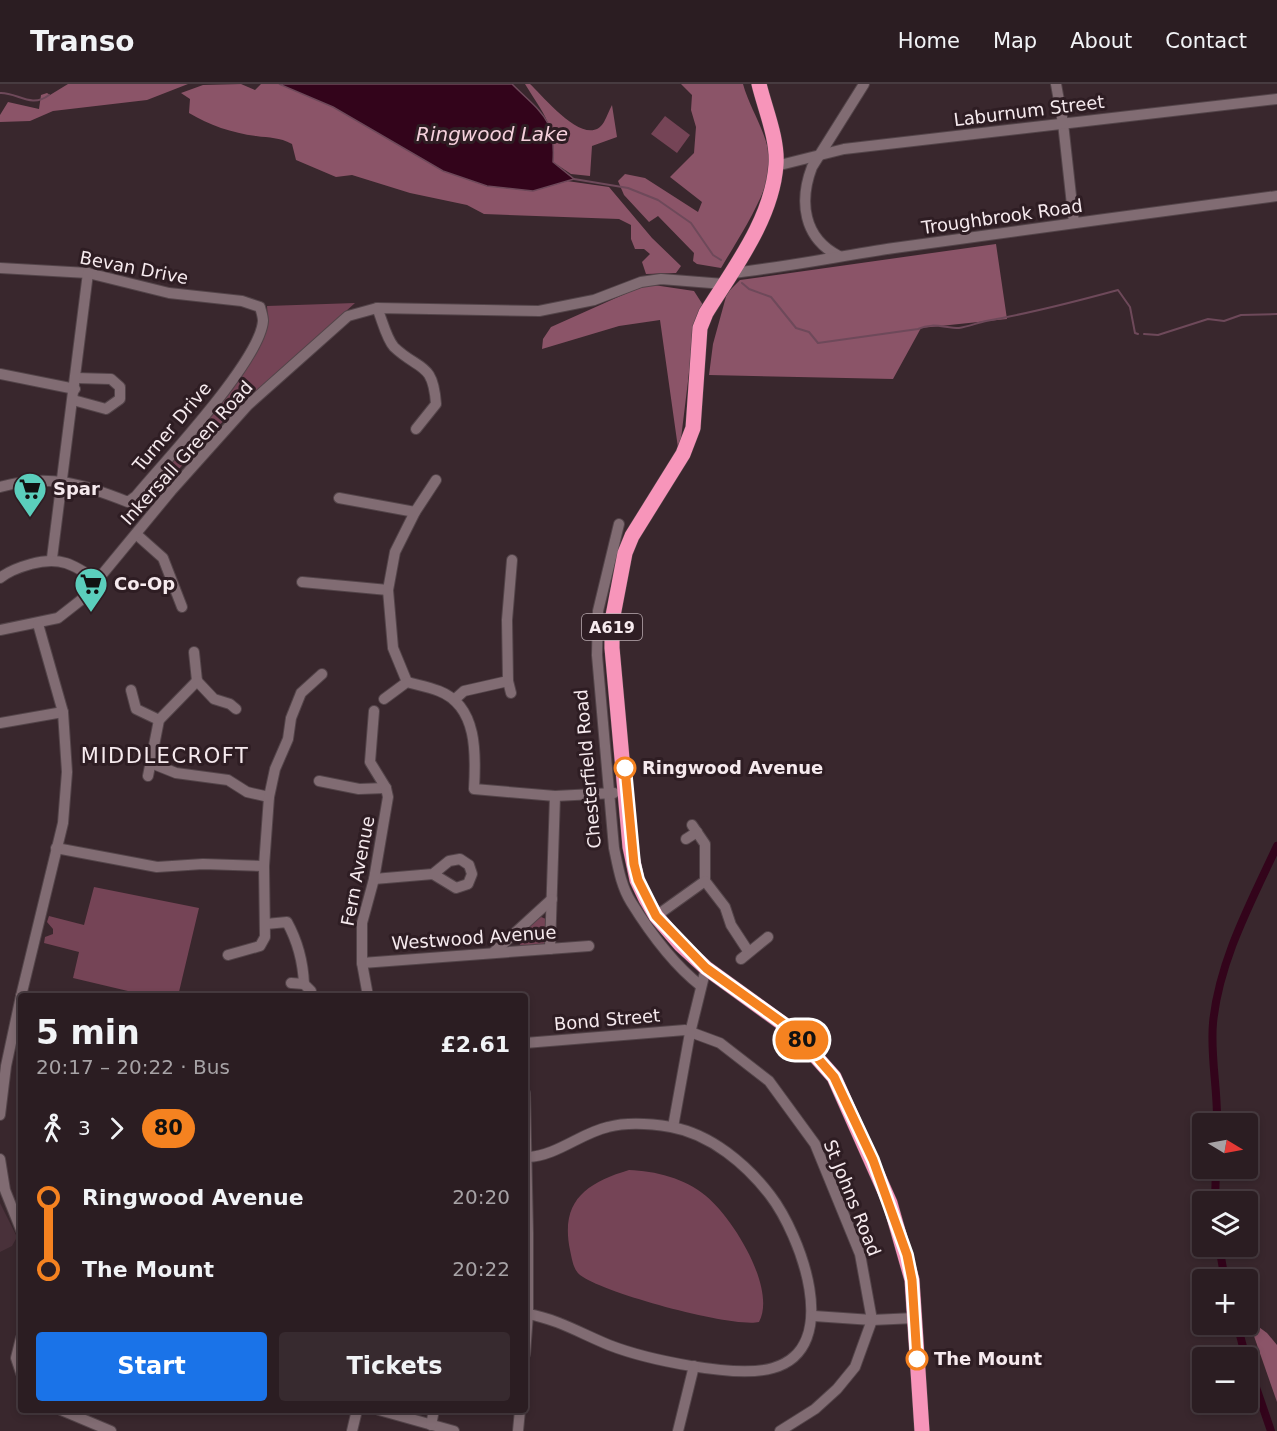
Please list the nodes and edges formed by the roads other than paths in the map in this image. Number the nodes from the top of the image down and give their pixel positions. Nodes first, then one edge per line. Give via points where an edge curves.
1 (759, 84) edge
2 (864, 84) edge
3 (1056, 84) edge
4 (1277, 99) edge
5 (1064, 123) junction
6 (821, 153) junction
7 (776, 166) junction
8 (1277, 196) edge
9 (1074, 223) junction
10 (839, 256) junction
11 (0, 268) edge
12 (88, 273) junction
13 (728, 279) junction
14 (260, 307) joint
15 (377, 308) junction
16 (0, 374) edge
17 (74, 389) junction
18 (416, 429) dead end
19 (436, 480) dead end
20 (61, 481) junction
21 (1, 483) edge
22 (339, 498) dead end
23 (415, 512) junction
24 (619, 524) dead end
25 (136, 534) junction
26 (52, 558) junction
27 (512, 560) dead end
28 (0, 578) edge
29 (98, 581) junction
30 (302, 582) dead end
31 (388, 590) junction
32 (182, 607) dead end
33 (38, 624) junction
34 (0, 630) edge
35 (194, 652) dead end
36 (322, 674) dead end
37 (197, 681) junction
38 (508, 681) junction
39 (407, 682) junction
40 (131, 690) dead end
41 (511, 693) dead end
42 (384, 699) dead end
43 (454, 700) junction
44 (236, 709) dead end
45 (374, 711) dead end
46 (63, 712) junction
47 (159, 720) junction
48 (0, 723) edge
49 (151, 763) junction
50 (148, 776) dead end
51 (319, 781) dead end
52 (386, 788) junction
53 (626, 791) junction
54 (608, 793) junction
55 (555, 796) junction
56 (269, 797) junction
57 (686, 839) dead end
58 (56, 848) junction
59 (264, 866) junction
60 (433, 874) dead end
61 (374, 879) junction
62 (705, 881) junction
63 (552, 899) junction
64 (656, 916) junction
65 (266, 924) junction
66 (768, 937) dead end
67 (589, 946) dead end
68 (550, 949) junction
69 (494, 952) junction
70 (228, 955) dead end
71 (362, 963) junction
72 (706, 968) junction
73 (291, 983) dead end
74 (700, 986) junction
75 (22, 993) edge
76 (367, 993) edge
77 (18, 1018) edge
78 (690, 1032) junction
79 (528, 1043) edge
80 (0, 1115) edge
81 (673, 1127) junction
82 (528, 1157) edge
83 (0, 1159) edge
84 (18, 1222) edge
85 (528, 1314) edge
86 (814, 1316) junction
87 (915, 1318) junction
88 (872, 1320) junction
89 (694, 1366) junction
90 (68, 1413) edge
91 (356, 1413) edge
92 (389, 1413) edge
93 (433, 1413) edge
94 (520, 1413) edge
95 (431, 1425) junction
96 (111, 1431) edge
97 (352, 1431) edge
98 (454, 1431) edge
99 (518, 1431) edge
100 (678, 1431) edge
101 (780, 1431) edge
102 (922, 1431) edge

1 - 7 highway, A619
2 - 6 street
3 - 5 street
4 - 5 street, Laburnum Street
5 - 6 street, Laburnum Street
5 - 9 street
6 - 7 street, Laburnum Street
6 - 10 street via 806,182 806,214 818,243
7 - 13 highway, A619 via 761,222
8 - 9 street, Troughbrook Road
9 - 10 street, Troughbrook Road
10 - 13 street, Troughbrook Road
11 - 12 street, Bevan Drive
12 - 14 street, Bevan Drive via 169,293
12 - 17 street
13 - 15 street, Inkersall Green Road via 641,282 594,300 539,311
13 - 53 highway, Chesterfield Road / A619 via 700,328 693,428 683,454 632,536 618,583 612,648
14 - 20 street, Turner Drive via 263,321 236,376 135,496 128,502 85,485
15 - 18 street via 393,346 422,365 434,383 436,404
15 - 25 street, Inkersall Green Road via 348,316 248,405
16 - 17 street
17 - 20 street
19 - 23 street
20 - 21 street
20 - 26 street
22 - 23 street
23 - 31 street via 395,552
24 - 54 street, Chesterfield Road via 598,611 597,655
25 - 29 street, Inkersall Green Road
25 - 32 street via 163,558
26 - 28 street via 18,567
26 - 29 street
27 - 38 street via 507,620
29 - 33 street, Inkersall Green Road via 58,618
30 - 31 street
31 - 39 street via 393,648
33 - 34 street, Inkersall Green Road
33 - 46 street
35 - 37 street
36 - 56 street via 301,693
37 - 44 street via 214,699
37 - 47 street
38 - 41 street
38 - 43 street via 464,691
39 - 42 street
39 - 43 street via 440,691
40 - 47 street via 136,708
43 - 55 street via 468,718 476,748 474,789
45 - 52 street via 370,762
46 - 48 street
46 - 58 street via 67,772 63,823
47 - 49 street
49 - 50 street
49 - 56 street via 176,773 228,780 247,792
51 - 52 street via 359,789
52 - 61 street, Fern Avenue via 388,797
53 - 54 street
53 - 64 highway, Chesterfield Road / A619 via 630,847 638,880
54 - 55 street
54 - 74 street, Chesterfield Road via 620,877 630,902 686,974
55 - 63 street
56 - 59 street
57 - 62 street via 694,829 705,844
58 - 59 street via 157,867
58 - 75 street
59 - 65 street
60 - 61 street
61 - 71 street, Fern Avenue via 362,923
62 - 64 street
62 - 66 street via 725,907 745,955
63 - 68 street
63 - 69 street
64 - 72 highway, Chesterfield Road / A619
65 - 70 street via 260,946
65 - 73 street via 287,922 296,938 308,988
67 - 68 street, Westwood Avenue
68 - 69 street, Westwood Avenue
69 - 71 street, Westwood Avenue
71 - 76 street, Fern Avenue
72 - 74 street
72 - 87 highway, Chesterfield Road / A619 via 794,1031 834,1077 873,1160 904,1245
74 - 78 street
77 - 80 street
78 - 79 street, Bond Street
78 - 81 street
78 - 88 street, St Johns Road via 720,1043 769,1081 815,1144 860,1254
81 - 82 street via 608,1126
81 - 86 street via 734,1157 772,1197 792,1235 809,1285
83 - 84 street via 5,1190
85 - 89 street via 547,1318 611,1346
86 - 88 street
86 - 89 street via 802,1347 789,1361 772,1368 737,1370
87 - 88 street
87 - 102 highway, Chesterfield Road / A619
88 - 101 street via 855,1367 837,1389 815,1409
89 - 100 street
90 - 96 street
91 - 97 street
92 - 95 street
93 - 95 street
94 - 99 street
95 - 98 street

